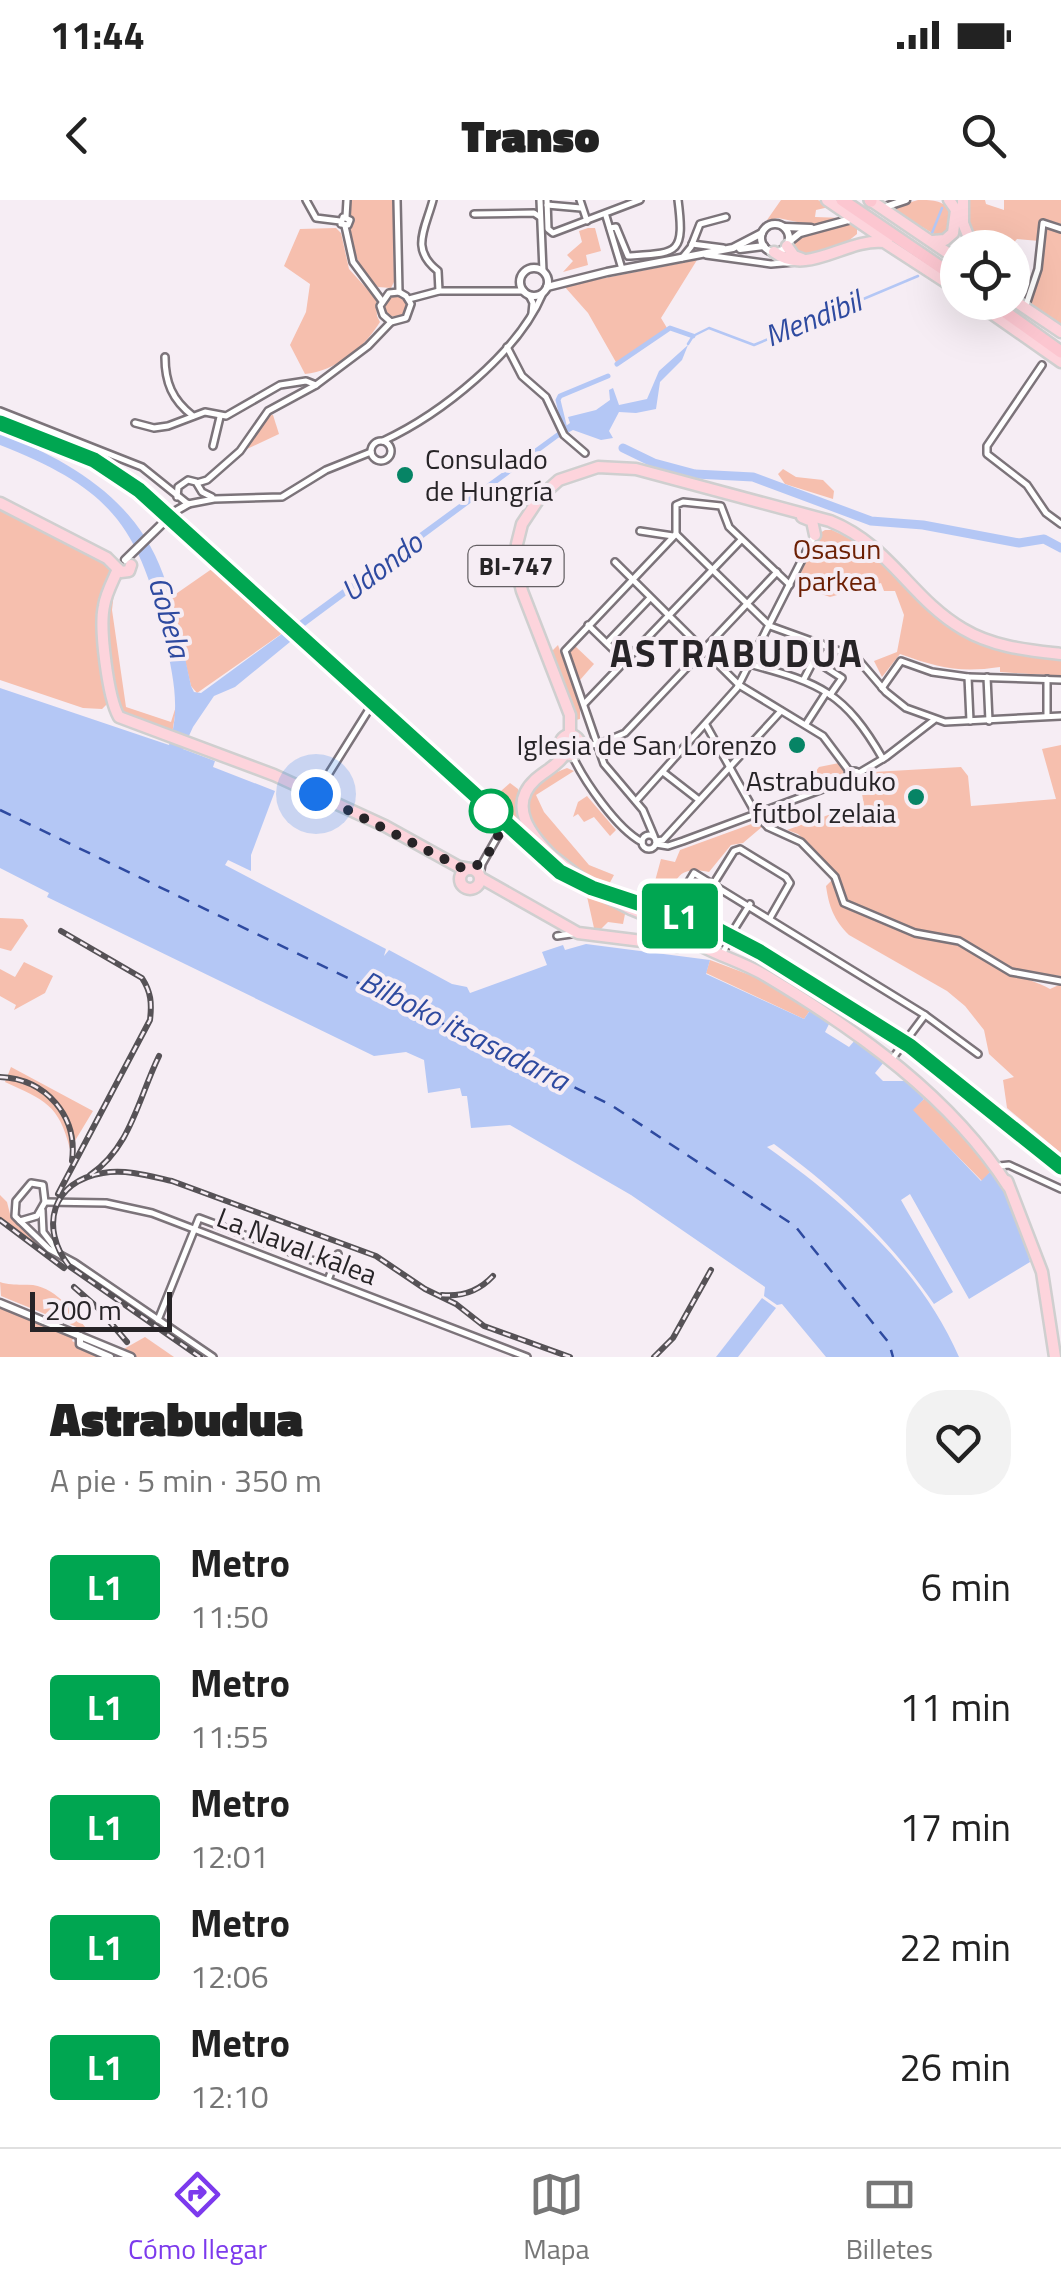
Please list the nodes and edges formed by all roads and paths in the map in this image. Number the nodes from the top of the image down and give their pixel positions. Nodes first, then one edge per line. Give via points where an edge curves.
1 (306, 200) edge
2 (347, 200) edge
3 (397, 200) edge
4 (433, 200) edge
5 (640, 200) edge
6 (678, 200) edge
7 (827, 200) edge
8 (842, 200) edge
9 (854, 200) edge
10 (871, 200) edge
11 (906, 200) edge
12 (949, 200) edge
13 (963, 200) edge
14 (545, 202) edge
15 (621, 202) edge
16 (580, 204) edge
17 (888, 206) dead end
18 (474, 214) dead end
19 (606, 216) junction
20 (540, 217) junction
21 (726, 217) dead end
22 (344, 221) junction
23 (587, 221) junction
24 (853, 221) junction
25 (702, 222) junction
26 (832, 225) junction
27 (785, 227) junction
28 (610, 228) junction
29 (1061, 228) edge
30 (966, 230) edge
31 (762, 233) junction
32 (892, 240) junction
33 (930, 240) junction
34 (788, 243) junction
35 (704, 244) junction
36 (691, 245) junction
37 (846, 246) junction
38 (940, 247) edge
39 (732, 248) junction
40 (769, 249) junction
41 (704, 255) junction
42 (692, 257) junction
43 (682, 258) junction
44 (940, 260) edge
45 (802, 261) junction
46 (539, 269) junction
47 (622, 269) junction
48 (940, 273) edge
49 (520, 282) junction
50 (546, 286) junction
51 (508, 290) junction
52 (439, 291) junction
53 (378, 292) junction
54 (399, 292) junction
55 (1030, 292) edge
56 (526, 293) junction
57 (388, 294) junction
58 (409, 300) junction
59 (382, 301) junction
60 (1030, 311) edge
61 (389, 320) junction
62 (1003, 320) edge
63 (1008, 320) edge
64 (1028, 320) edge
65 (523, 328) junction
66 (1061, 332) edge
67 (1061, 343) edge
68 (1037, 345) junction
69 (507, 348) junction
70 (1061, 352) edge
71 (166, 357) dead end
72 (1061, 364) edge
73 (1042, 366) junction
74 (316, 386) junction
75 (0, 411) edge
76 (193, 416) junction
77 (220, 417) junction
78 (135, 424) dead end
79 (398, 434) junction
80 (382, 441) junction
81 (214, 446) dead end
82 (390, 448) junction
83 (371, 452) junction
84 (586, 452) dead end
85 (162, 482) junction
86 (198, 483) junction
87 (181, 484) junction
88 (202, 492) junction
89 (178, 498) junction
90 (214, 499) junction
91 (198, 500) junction
92 (0, 503) edge
93 (188, 504) junction
94 (773, 505) junction
95 (175, 511) junction
96 (815, 517) junction
97 (1061, 524) edge
98 (844, 527) junction
99 (640, 531) dead end
100 (817, 533) junction
101 (675, 535) junction
102 (741, 540) junction
103 (615, 562) dead end
104 (125, 564) junction
105 (711, 570) junction
106 (777, 572) junction
107 (632, 580) junction
108 (790, 584) junction
109 (650, 598) junction
110 (748, 604) junction
111 (668, 616) junction
112 (588, 625) junction
113 (770, 626) junction
114 (607, 643) junction
115 (822, 644) junction
116 (703, 651) junction
117 (1061, 654) edge
118 (624, 660) junction
119 (814, 660) junction
120 (749, 664) junction
121 (968, 677) junction
122 (987, 677) junction
123 (804, 679) junction
124 (1047, 680) junction
125 (1061, 680) edge
126 (739, 685) junction
127 (882, 688) junction
128 (828, 694) junction
129 (584, 704) junction
130 (368, 711) dead end
131 (781, 711) junction
132 (922, 714) junction
133 (1061, 716) edge
134 (1046, 717) junction
135 (934, 720) junction
136 (988, 721) junction
137 (945, 722) junction
138 (970, 722) junction
139 (706, 725) junction
140 (806, 725) junction
141 (924, 727) junction
142 (575, 739) junction
143 (597, 745) junction
144 (568, 755) junction
145 (883, 759) junction
146 (729, 768) junction
147 (552, 769) junction
148 (578, 770) junction
149 (662, 772) junction
150 (850, 772) junction
151 (859, 773) junction
152 (847, 780) junction
153 (316, 794) junction
154 (699, 800) junction
155 (636, 801) junction
156 (756, 814) junction
157 (502, 829) dead end
158 (656, 841) junction
159 (642, 842) junction
160 (474, 874) junction
161 (714, 883) junction
162 (750, 904) junction
163 (698, 909) dead end
164 (770, 918) junction
165 (560, 930) junction
166 (678, 938) junction
167 (723, 953) junction
168 (1061, 980) edge
169 (925, 1014) junction
170 (978, 1054) dead end
171 (890, 1062) junction
172 (982, 1147) junction
173 (999, 1166) junction
174 (1008, 1186) junction
175 (1061, 1189) edge
176 (45, 1202) junction
177 (42, 1210) junction
178 (20, 1221) junction
179 (194, 1227) junction
180 (58, 1252) junction
181 (338, 1254) dead end
182 (333, 1268) junction
183 (328, 1280) junction
184 (0, 1303) edge
185 (1061, 1307) edge
186 (1048, 1308) junction
187 (158, 1320) junction
188 (80, 1336) junction
189 (110, 1357) edge
190 (131, 1357) edge
191 (213, 1357) edge
192 (527, 1357) edge
193 (1055, 1357) edge

1 - 22 street via 316,218
2 - 22 street
3 - 54 street
4 - 52 street via 422,253 438,271
5 - 15 street
6 - 28 street via 682,229 667,254 628,256 616,226
7 - 24 main road
8 - 32 highway
9 - 44 highway
10 - 33 main road
11 - 17 street
12 - 33 main road via 957,219 954,233
13 - 30 main road
14 - 16 street
14 - 20 street
14 - 23 street via 554,233
15 - 19 street
16 - 23 street
18 - 20 street
19 - 23 street
19 - 28 street
20 - 46 street
21 - 25 street
22 - 53 street via 353,262
24 - 26 street
24 - 32 main road
24 - 37 main road via 859,235
25 - 35 street
25 - 36 street
26 - 27 street
26 - 34 street
27 - 31 street via 774,223
27 - 34 street
28 - 47 street
29 - 55 street via 1043,223
31 - 39 street
31 - 40 street
32 - 37 main road
32 - 48 highway
33 - 38 main road
34 - 40 street
34 - 45 main road
35 - 36 street
35 - 39 street
36 - 42 street
36 - 43 street
37 - 45 main road
39 - 41 street
40 - 41 street
40 - 45 main road
41 - 42 street
41 - 45 street
42 - 43 street
43 - 47 street
46 - 49 street via 526,270
46 - 50 street
47 - 50 street
49 - 51 street
49 - 56 street
50 - 56 street
50 - 65 street
51 - 52 street
51 - 56 street
52 - 58 street
53 - 57 street
53 - 59 street
54 - 57 street
54 - 58 street
56 - 65 street via 533,308
57 - 59 street
58 - 61 street via 402,321
59 - 61 street
60 - 66 main road
61 - 74 street via 373,342
62 - 68 main road
63 - 70 highway
64 - 67 highway
65 - 69 street
68 - 72 main road
68 - 73 street
69 - 79 street
69 - 84 street via 525,379 546,397 564,435
71 - 76 street via 172,394
72 - 73 street via 1051,360
73 - 97 street via 986,450
74 - 77 street via 280,385
74 - 86 street via 264,415 240,452
75 - 85 street via 142,466
76 - 77 street
76 - 78 street via 168,426
77 - 81 street
79 - 80 street
79 - 82 street
80 - 82 street
80 - 83 street
82 - 83 street via 384,460
83 - 90 street via 282,498
85 - 87 street
85 - 89 street
86 - 87 street
86 - 88 street
87 - 89 street
88 - 90 street
88 - 91 street
89 - 93 street
89 - 95 street
90 - 91 street
91 - 93 street
92 - 104 main road
93 - 95 street
94 - 96 main road, BI-747
94 - 100 main road via 812,522
94 - 142 main road, BI-747 via 618,466 571,474 540,496 520,530 516,567
95 - 104 street, bridge
96 - 98 main road, BI-747
96 - 100 main road
98 - 100 main road
98 - 117 main road, BI-747 via 881,551 962,629 1004,646
99 - 101 street
100 - 108 street
101 - 102 street via 673,507 683,502 722,506
101 - 105 street
101 - 107 street
102 - 105 street
102 - 106 street
103 - 107 street
104 - 153 main road via 102,618 116,712 127,722
105 - 110 street
105 - 111 street
106 - 108 street
106 - 110 street
107 - 109 street
107 - 112 street
108 - 113 street
109 - 111 street
109 - 114 street
110 - 113 street
110 - 116 street
111 - 116 street
111 - 118 street
112 - 114 street
112 - 129 street via 566,648
113 - 115 street
113 - 120 street
114 - 118 street
115 - 119 street
115 - 127 street via 856,657
116 - 126 street
116 - 143 street via 626,733
118 - 129 street
119 - 123 street
119 - 128 street via 842,678
120 - 123 street
120 - 126 street
121 - 122 street
121 - 127 street via 901,661
121 - 138 street
122 - 124 street
122 - 136 street
123 - 128 street
124 - 125 street
124 - 134 street
126 - 131 street
126 - 139 street
127 - 132 street
128 - 140 street
128 - 145 street via 852,712
129 - 143 street
130 - 153 street
131 - 140 street
131 - 146 street
132 - 135 street
132 - 141 street
133 - 134 street
134 - 136 street
135 - 137 street
135 - 141 street
136 - 138 street
137 - 138 street
137 - 141 street
139 - 146 street
139 - 149 street
140 - 150 street
141 - 145 street
142 - 143 street
142 - 144 main road, BI-747 via 579,750
142 - 144 main road, BI-747 via 560,742
143 - 155 street via 607,770
144 - 147 main road, BI-747
144 - 148 street
145 - 151 street
146 - 154 street
146 - 156 street
147 - 148 street via 566,764
147 - 166 main road, BI-747, bridge via 524,795 530,832 598,892 663,922
148 - 159 street
149 - 154 street
149 - 155 street
150 - 151 street
150 - 152 street
151 - 152 street via 858,784
152 - 156 street
153 - 160 main road
154 - 158 street
155 - 158 street
156 - 158 street via 668,846
156 - 168 street via 797,839 849,906 915,934 960,942 1011,972
157 - 160 street
158 - 159 street via 648,848
158 - 159 street via 647,835
160 - 165 main road
161 - 162 street
161 - 163 street via 694,873 680,893 681,901
161 - 164 street via 734,851 743,850 788,878
162 - 164 street
162 - 167 street
164 - 169 street
165 - 166 main road
165 - 166 main road via 662,942
166 - 167 main road
167 - 171 main road via 790,990
169 - 170 street
169 - 171 street
171 - 172 main road
172 - 173 main road
172 - 174 main road
173 - 174 main road
173 - 175 street
174 - 186 main road via 1040,1266
176 - 177 street
176 - 178 street, La Naval kalea via 43,1185 26,1186 14,1209
176 - 179 street, La Naval kalea via 106,1203
177 - 178 street
177 - 180 street via 43,1232
178 - 180 street
179 - 182 street via 201,1218
179 - 183 street, La Naval kalea
179 - 187 street
180 - 187 street
181 - 182 street
182 - 183 street
183 - 192 street, La Naval kalea
184 - 188 street
185 - 186 street
186 - 193 main road
187 - 191 street
188 - 189 street via 80,1344
188 - 190 street

